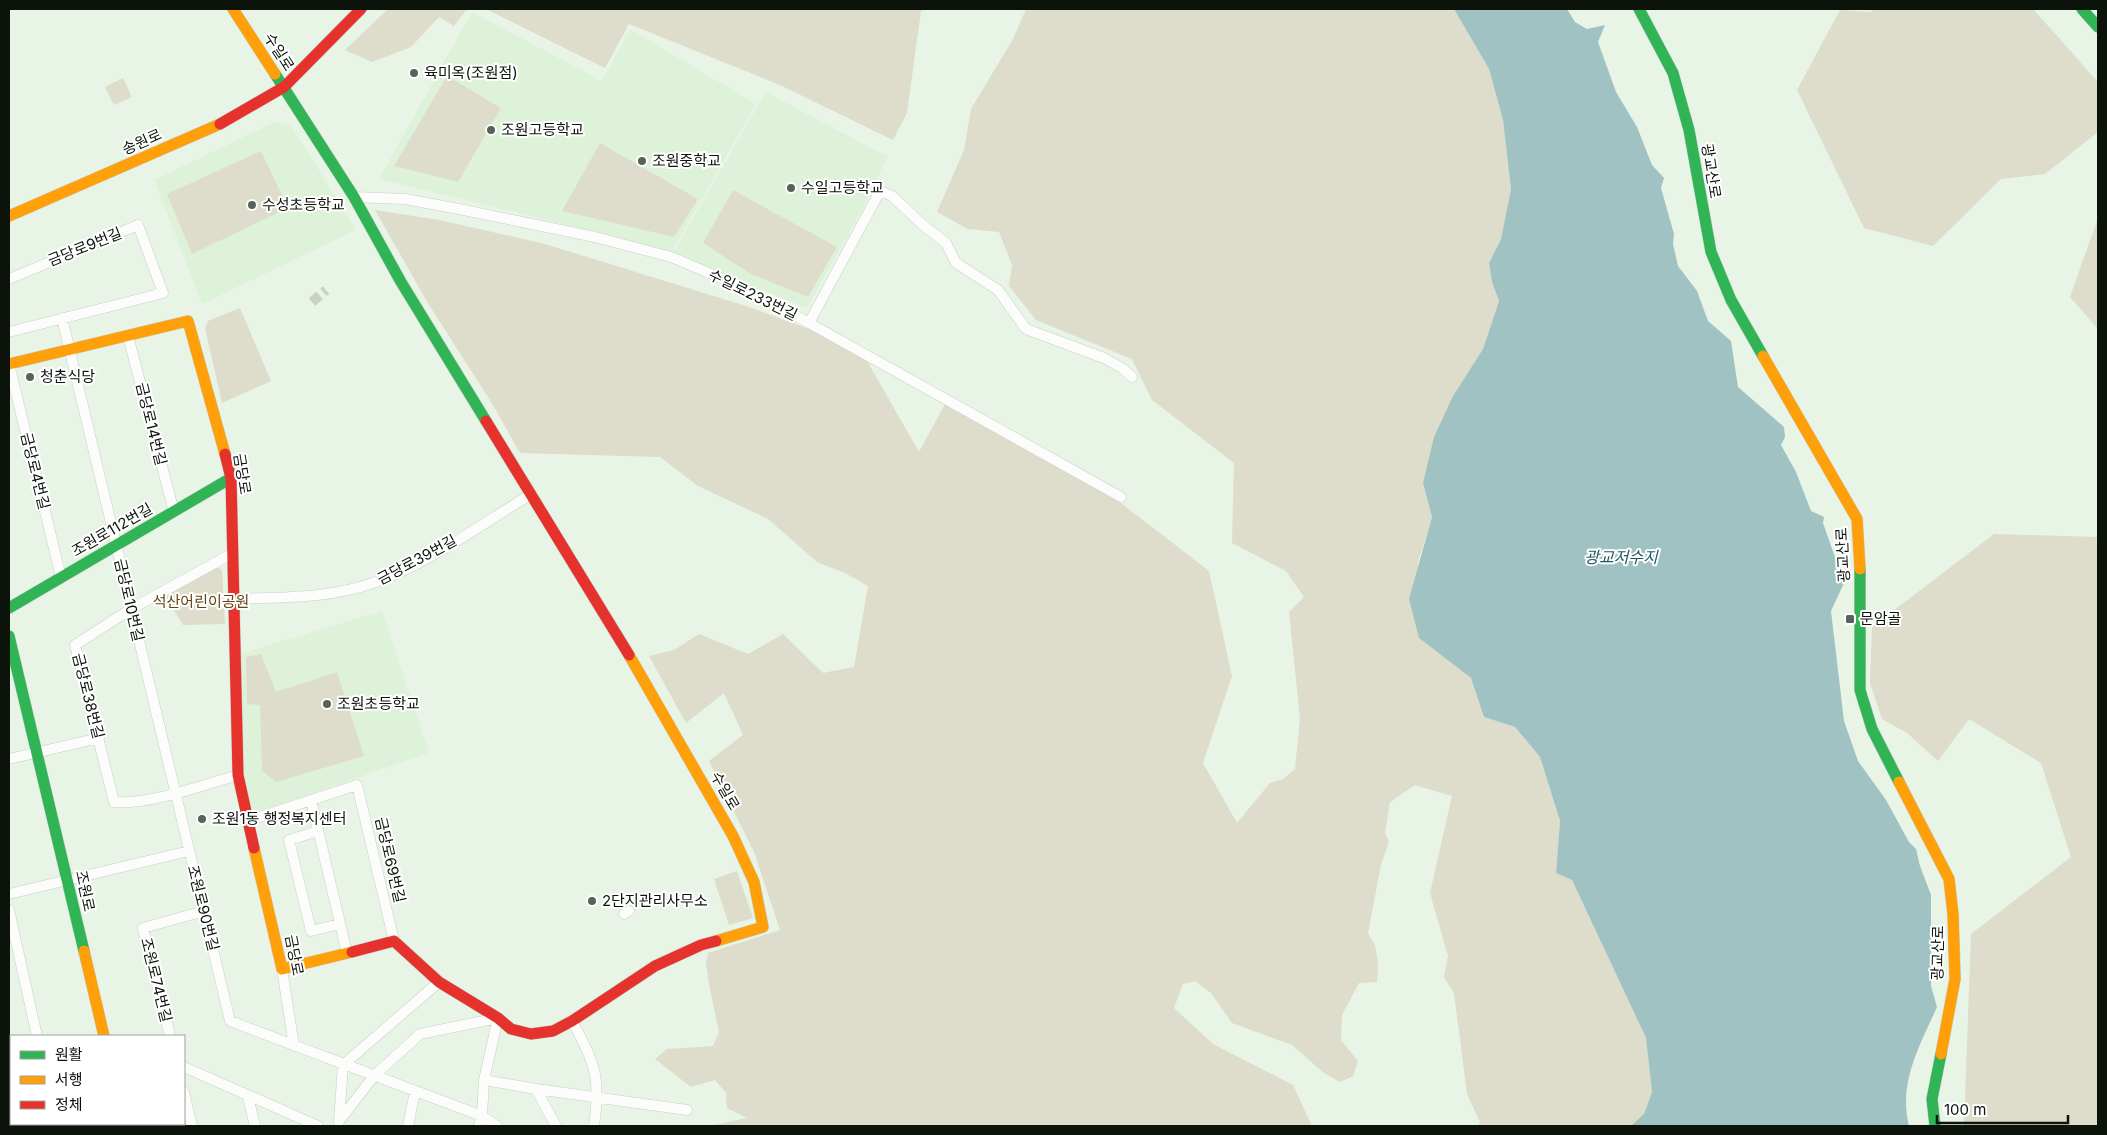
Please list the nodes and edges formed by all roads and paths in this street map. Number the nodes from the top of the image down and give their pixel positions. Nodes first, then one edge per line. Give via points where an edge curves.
1 (233, 9) edge
2 (361, 9) edge
3 (1639, 9) edge
4 (2082, 9) edge
5 (2098, 27) edge
6 (284, 87) junction
7 (354, 197) junction
8 (9, 216) edge
9 (9, 279) edge
10 (62, 318) junction
11 (809, 323) junction
12 (9, 332) edge
13 (128, 336) junction
14 (70, 350) junction
15 (9, 364) edge
16 (1132, 377) dead end
17 (231, 478) junction
18 (530, 495) junction
19 (1121, 497) dead end
20 (174, 512) junction
21 (116, 545) junction
22 (233, 553) junction
23 (61, 577) junction
24 (233, 599) junction
25 (9, 608) edge
26 (132, 609) junction
27 (9, 636) edge
28 (99, 738) junction
29 (37, 752) junction
30 (9, 760) edge
31 (238, 775) junction
32 (175, 793) junction
33 (311, 800) junction
34 (250, 820) junction
35 (318, 831) junction
36 (188, 851) junction
37 (67, 880) junction
38 (9, 894) edge
39 (9, 910) edge
40 (204, 911) junction
41 (340, 924) junction
42 (394, 941) junction
43 (347, 953) junction
44 (14, 957) edge
45 (282, 969) junction
46 (439, 982) junction
47 (498, 1018) junction
48 (572, 1021) junction
49 (37, 1035) edge
50 (104, 1035) edge
51 (170, 1035) edge
52 (294, 1046) junction
53 (343, 1065) junction
54 (185, 1067) edge
55 (374, 1076) junction
56 (484, 1080) junction
57 (536, 1089) junction
58 (415, 1090) junction
59 (185, 1096) edge
60 (248, 1097) junction
61 (598, 1098) junction
62 (687, 1110) dead end
63 (480, 1121) edge
64 (338, 1124) edge
65 (192, 1126) edge
66 (255, 1126) edge
67 (318, 1126) edge
68 (408, 1126) edge
69 (497, 1126) edge
70 (556, 1126) edge
71 (594, 1126) edge
72 (1935, 1126) edge

1 - 6 main road, 수일로
2 - 6 main road, 송원로
3 - 72 main road, 광교산로 via 1668,62 1689,130 1707,239 1716,268 1857,520 1860,546 1860,690 1882,752 1938,854 1948,879 1954,914 1955,979 1932,1099
4 - 5 main road
6 - 7 main road, 수일로
6 - 8 main road, 송원로 via 219,124
7 - 11 street, 수일로233번길 via 405,200 459,209 595,237 671,257 742,287
7 - 18 main road, 수일로 via 401,282
9 - 10 street, 금당로9번길 via 138,226 163,293
10 - 12 street, 금당로9번길
10 - 14 street
11 - 16 street, 수일로233번길 via 880,191 892,196 946,243 956,263 998,290 1026,329 1104,358
11 - 19 street
13 - 14 main road, 금당로
13 - 17 main road, 금당로 via 188,321
13 - 20 street, 금당로14번길
14 - 15 main road, 금당로
14 - 21 street, 금당로10번길
15 - 23 street, 금당로4번길
17 - 20 main road, 조원로112번길
17 - 22 main road, 금당로
18 - 24 street, 금당로39번길 via 414,565 373,584 318,596
18 - 48 main road, 수일로 via 641,675 733,836 754,882 763,927 701,945 655,966
20 - 21 main road, 조원로112번길
21 - 23 main road, 조원로112번길
21 - 26 street, 금당로10번길
22 - 24 main road, 금당로
22 - 26 street, 금당로38번길
23 - 25 main road, 조원로112번길
24 - 31 main road, 금당로
26 - 28 street, 금당로38번길 via 75,645
26 - 32 street, 금당로10번길
27 - 29 main road, 조원로
28 - 29 street
28 - 32 street, 금당로38번길 via 114,802 125,803
29 - 30 street
29 - 37 main road, 조원로
31 - 32 street, 금당로38번길
31 - 34 main road, 금당로
32 - 36 street, 금당로10번길
33 - 34 street
33 - 35 street
33 - 42 street, 금당로69번길 via 357,785
34 - 45 main road, 금당로
35 - 41 street
35 - 41 street via 289,840 312,930
36 - 37 street, 조원로90번길
36 - 40 street, 조원로90번길
37 - 38 street, 조원로90번길
37 - 50 main road, 조원로
39 - 44 street
40 - 51 street, 조원로74번길 via 143,928
40 - 52 street, 조원로90번길 via 230,1021
41 - 43 street
42 - 43 main road
42 - 46 main road
43 - 45 main road
44 - 49 street
45 - 52 street, 금당로
46 - 47 main road
46 - 53 street
47 - 48 main road via 511,1029 531,1034 553,1032
47 - 55 street via 420,1034
47 - 56 street
48 - 61 street via 592,1060
52 - 53 street
53 - 55 street
53 - 64 street
54 - 60 street
55 - 58 street
55 - 64 street
56 - 57 street
56 - 63 street
57 - 61 street
57 - 70 street
58 - 63 street
58 - 68 street
59 - 65 street
60 - 66 street
60 - 67 street
61 - 62 street
61 - 71 street
63 - 69 street

